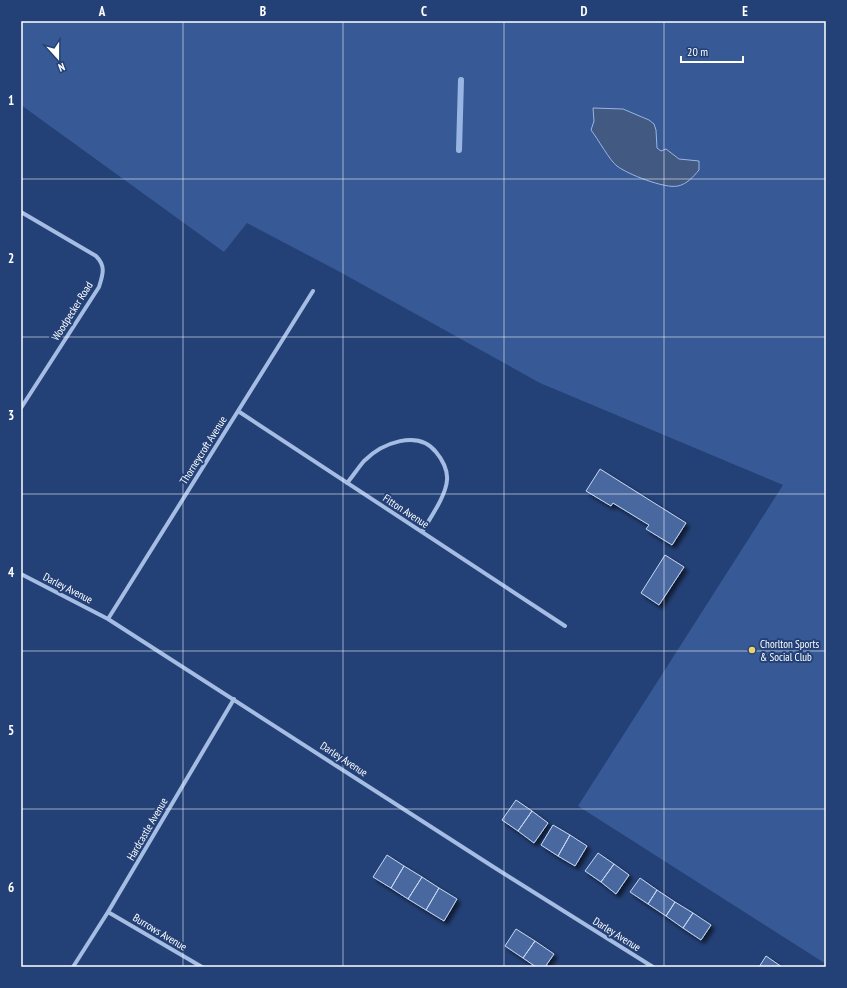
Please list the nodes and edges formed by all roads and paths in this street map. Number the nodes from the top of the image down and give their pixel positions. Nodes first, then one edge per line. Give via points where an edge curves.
1 (21, 212) edge
2 (313, 291) dead end
3 (21, 408) edge
4 (238, 411) junction
5 (347, 483) junction
6 (422, 532) junction
7 (21, 574) edge
8 (108, 619) junction
9 (565, 626) dead end
10 (234, 699) junction
11 (108, 912) junction
12 (74, 967) edge
13 (202, 967) edge
14 (653, 967) edge

1 - 3 street, Woodpecker Road via 96,256 102,262 104,272 99,287
2 - 4 street, Thorneycroft Avenue
4 - 5 street, Fitton Avenue
4 - 8 street, Thorneycroft Avenue
5 - 6 street, Fitton Avenue
5 - 6 street via 364,461 383,447 401,440 430,444 442,460 448,480
6 - 9 street, Fitton Avenue
7 - 8 street, Darley Avenue
8 - 10 street, Darley Avenue
10 - 11 street, Hardcastle Avenue
10 - 14 street, Darley Avenue
11 - 12 street, Hardcastle Avenue
11 - 13 street, Burrows Avenue

